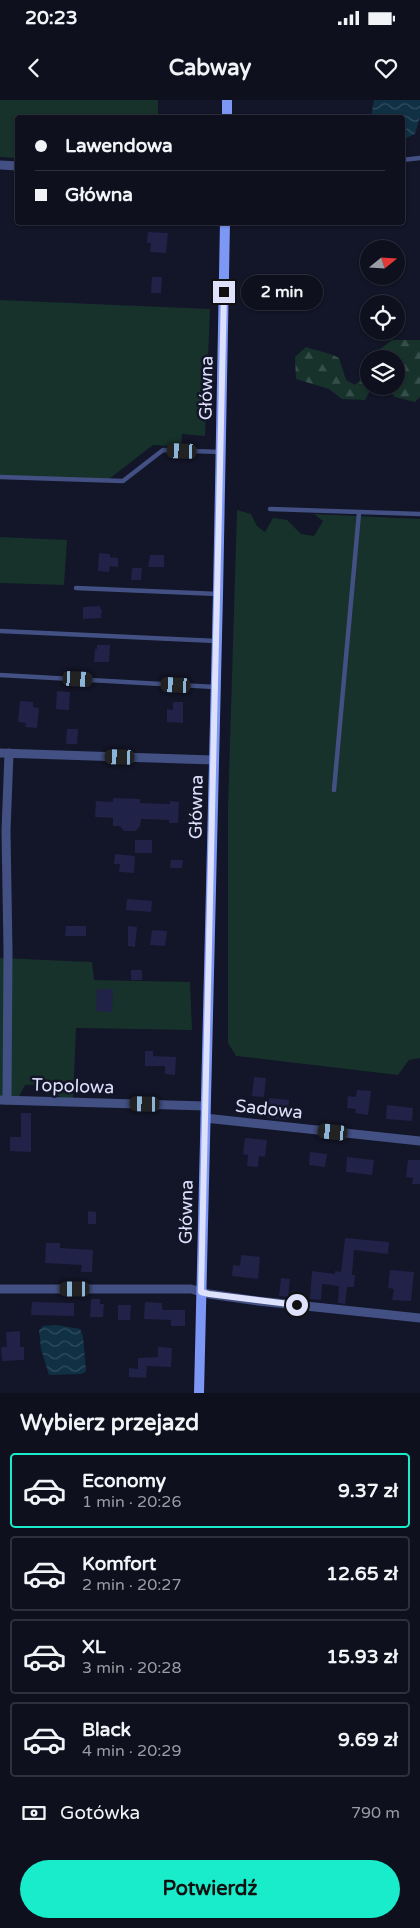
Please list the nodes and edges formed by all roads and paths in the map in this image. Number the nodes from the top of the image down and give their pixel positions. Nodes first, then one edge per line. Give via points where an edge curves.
1 (227, 100) edge
2 (227, 115) edge
3 (420, 158) edge
4 (405, 160) edge
5 (0, 165) edge
6 (15, 166) edge
7 (225, 225) edge
8 (221, 452) junction
9 (0, 477) edge
10 (270, 509) dead end
11 (359, 513) junction
12 (420, 514) edge
13 (76, 588) dead end
14 (218, 594) junction
15 (0, 630) edge
16 (216, 641) junction
17 (0, 675) edge
18 (215, 687) junction
19 (4, 753) edge
20 (213, 760) junction
21 (334, 790) dead end
22 (3, 1100) edge
23 (205, 1106) junction
24 (204, 1118) junction
25 (420, 1141) edge
26 (0, 1289) edge
27 (201, 1292) junction
28 (420, 1318) edge
29 (199, 1393) edge

1 - 2 main road
3 - 4 lane
5 - 6 street
7 - 8 main road, Główna
8 - 9 lane via 163,450 123,481
8 - 14 main road, Główna
10 - 11 lane
11 - 12 lane
11 - 21 lane
13 - 14 lane
14 - 16 main road, Główna
15 - 16 lane
16 - 18 main road, Główna
17 - 18 lane
18 - 20 main road, Główna
19 - 20 street
19 - 22 street via 8,950
20 - 23 main road, Główna
22 - 23 street, Topolowa
23 - 24 main road, Główna
24 - 25 street, Sadowa
24 - 27 main road, Główna
26 - 27 street via 191,1289
27 - 28 street
27 - 29 main road, Główna

